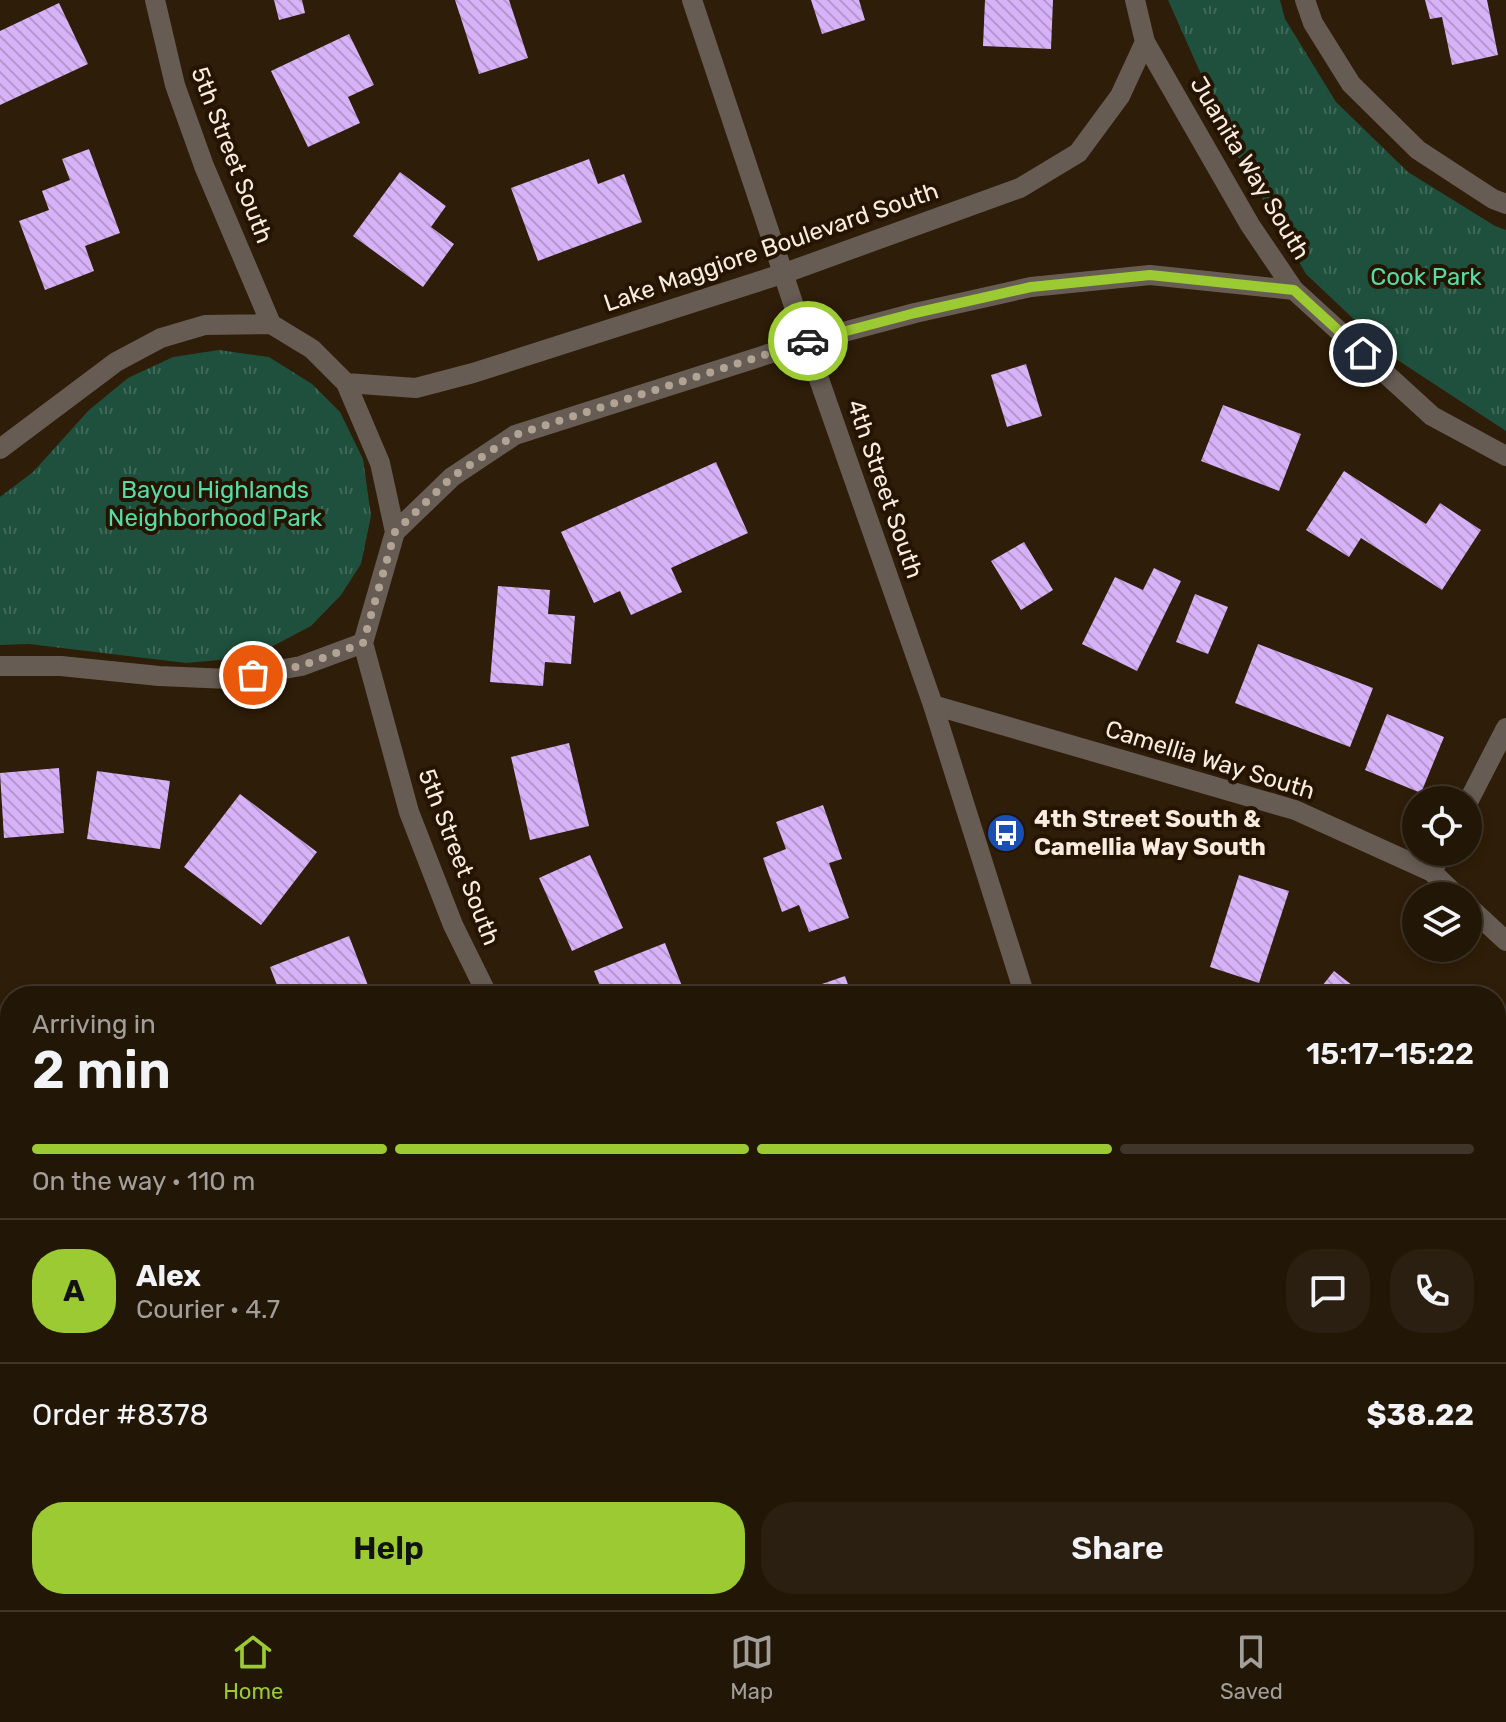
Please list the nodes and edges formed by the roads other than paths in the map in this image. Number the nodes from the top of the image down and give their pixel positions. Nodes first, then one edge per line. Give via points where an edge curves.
1 (155, 0) edge
2 (692, 0) edge
3 (1135, 0) edge
4 (1305, 0) edge
5 (1145, 42) junction
6 (1506, 204) edge
7 (785, 273) junction
8 (1294, 290) junction
9 (271, 324) junction
10 (806, 342) junction
11 (346, 383) junction
12 (0, 449) edge
13 (1506, 456) edge
14 (395, 532) junction
15 (363, 643) junction
16 (0, 666) edge
17 (933, 705) junction
18 (1506, 728) edge
19 (1476, 786) edge
20 (1435, 866) edge
21 (1432, 872) junction
22 (1442, 882) edge
23 (1482, 919) edge
24 (1506, 941) edge
25 (483, 986) edge
26 (1022, 986) edge

1 - 9 street, 5th Street South via 175,85
2 - 7 street, 4th Street South
3 - 5 street, Juanita Way South
4 - 6 street via 1313,23 1351,84 1418,150
5 - 7 street, Lake Maggiore Boulevard South via 1120,96 1078,153 1020,188
5 - 8 street, Juanita Way South via 1250,225
7 - 10 street, 4th Street South
7 - 11 street, Lake Maggiore Boulevard South via 416,388
8 - 10 street via 1150,275 1031,287
8 - 13 street, Juanita Way South via 1432,416
9 - 11 street via 312,349
9 - 12 street via 205,325 161,338 116,362
10 - 14 street via 515,435 452,477
10 - 17 street, 4th Street South
11 - 14 street via 380,463
14 - 15 street
15 - 16 street via 301,666 229,679
15 - 25 street, 5th Street South via 409,812
17 - 21 street, Camellia Way South via 1295,810
17 - 26 street, 4th Street South
18 - 19 street
20 - 21 street
21 - 22 street, Camellia Way South
23 - 24 street

